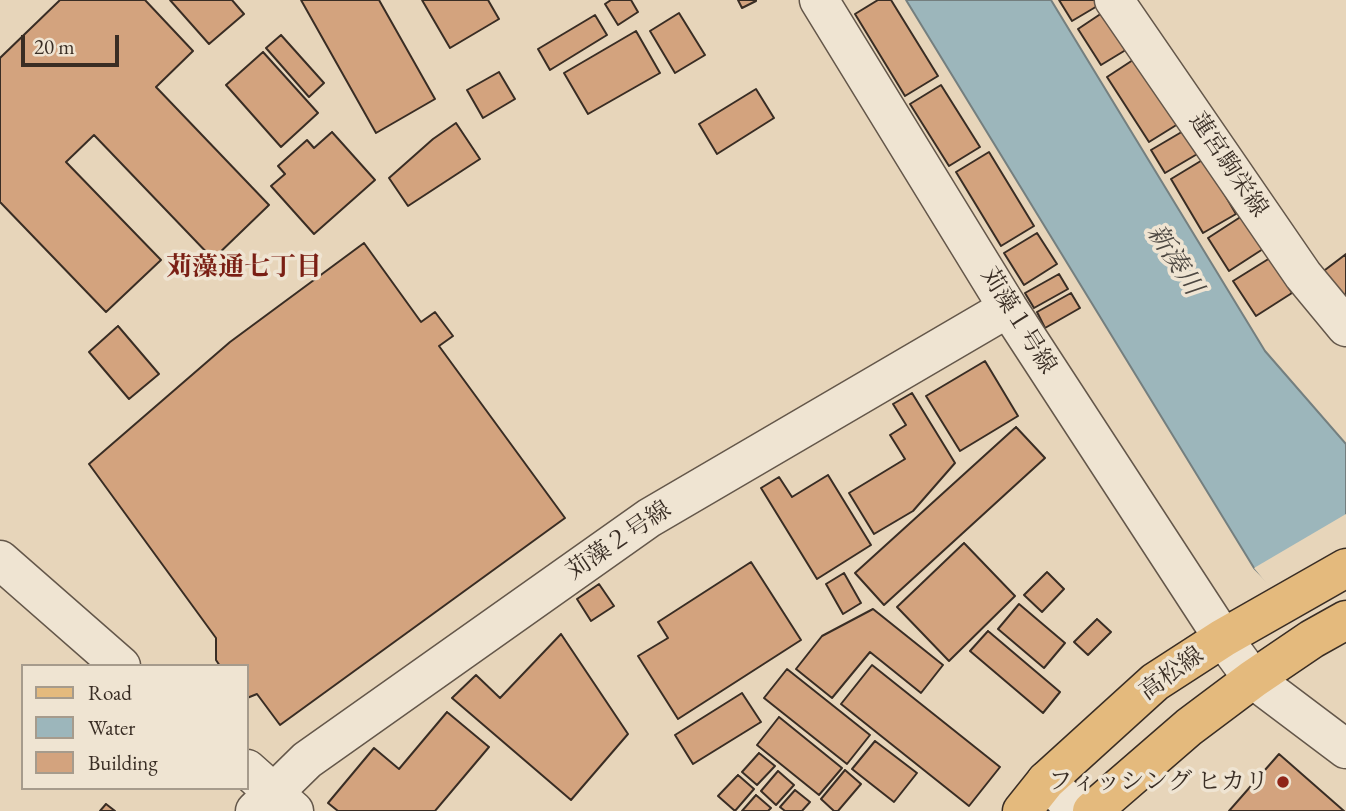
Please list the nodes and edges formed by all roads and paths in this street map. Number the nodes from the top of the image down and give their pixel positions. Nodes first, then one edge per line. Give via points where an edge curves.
1 (819, 0) edge
2 (1114, 0) edge
3 (1009, 308) junction
4 (1346, 327) edge
5 (0, 560) edge
6 (1346, 568) edge
7 (1346, 620) edge
8 (1223, 638) junction
9 (119, 664) edge
10 (1253, 678) junction
11 (1346, 749) edge
12 (1046, 781) junction
13 (267, 796) edge
14 (1023, 811) edge
15 (1078, 811) edge
16 (1092, 811) edge

1 - 3 street, 苅藻１号線
2 - 4 street, 蓮宮駒栄線 via 1303,275
3 - 8 street, 苅藻１号線
3 - 13 street, 苅藻２号線 via 649,517 307,760
5 - 9 street
6 - 8 main road, 高松線
7 - 10 main road
8 - 10 street, 苅藻１号線
8 - 12 main road, 高松線 via 1155,682
10 - 11 street, 苅藻１号線
10 - 16 main road
12 - 14 main road, 高松線
12 - 15 street

